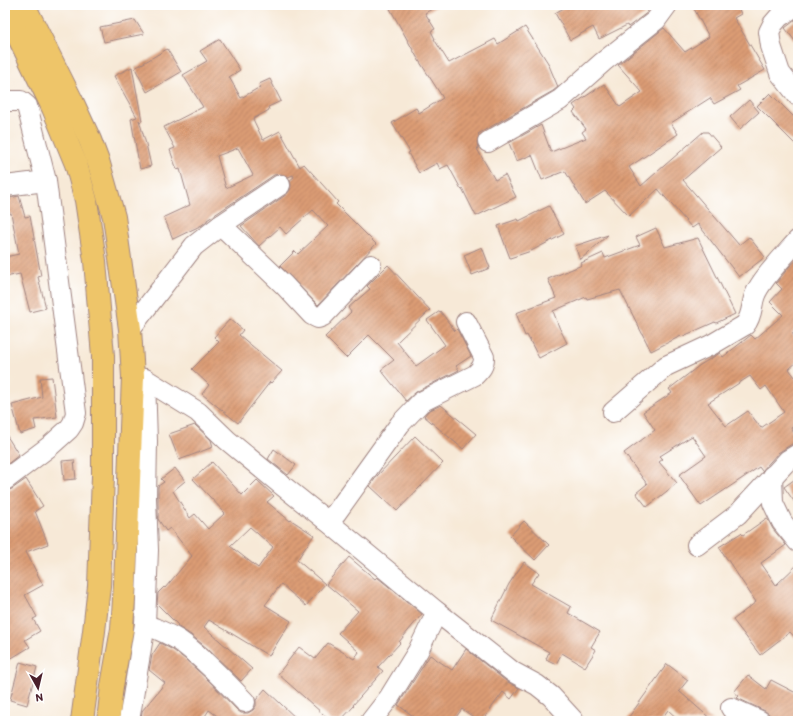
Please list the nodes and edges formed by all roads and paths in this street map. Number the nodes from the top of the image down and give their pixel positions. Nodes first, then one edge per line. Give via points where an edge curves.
1 (24, 5) edge
2 (667, 5) edge
3 (797, 5) edge
4 (5, 9) edge
5 (798, 96) edge
6 (5, 101) edge
7 (488, 142) dead end
8 (46, 181) junction
9 (280, 185) dead end
10 (5, 186) edge
11 (221, 225) junction
12 (798, 240) edge
13 (371, 265) dead end
14 (466, 322) dead end
15 (130, 328) junction
16 (139, 378) junction
17 (613, 412) dead end
18 (798, 454) edge
19 (772, 476) junction
20 (5, 480) edge
21 (327, 521) junction
22 (798, 542) edge
23 (697, 545) dead end
24 (437, 612) junction
25 (145, 624) junction
26 (245, 702) dead end
27 (731, 708) dead end
28 (82, 721) edge
29 (108, 721) edge
30 (129, 721) edge
31 (371, 721) edge
32 (574, 721) edge
33 (760, 721) edge

1 - 15 main road via 76,110 99,164 114,217
2 - 7 street via 656,20 560,100
3 - 5 street via 779,17 769,32 780,73
4 - 28 main road via 53,108 76,164 86,200 95,261 103,356 103,476 99,586
6 - 8 street via 21,101 27,106
8 - 10 street
8 - 20 street via 76,412 69,429
9 - 11 street
11 - 13 street via 318,318 323,316
11 - 15 street via 194,246
12 - 17 street via 767,276 755,295 746,324 711,345 666,366
14 - 21 street via 484,357 481,369 475,375 421,402 400,424 336,513
15 - 16 main road
16 - 21 street via 198,412 227,440
16 - 25 street via 147,441 148,550
16 - 29 main road via 122,629
18 - 19 street
19 - 22 street via 773,503 782,522
19 - 23 street via 738,514
21 - 24 street
24 - 31 street via 418,651 389,698
24 - 32 street via 513,672 551,696
25 - 26 street via 184,643
25 - 30 street
27 - 33 street

